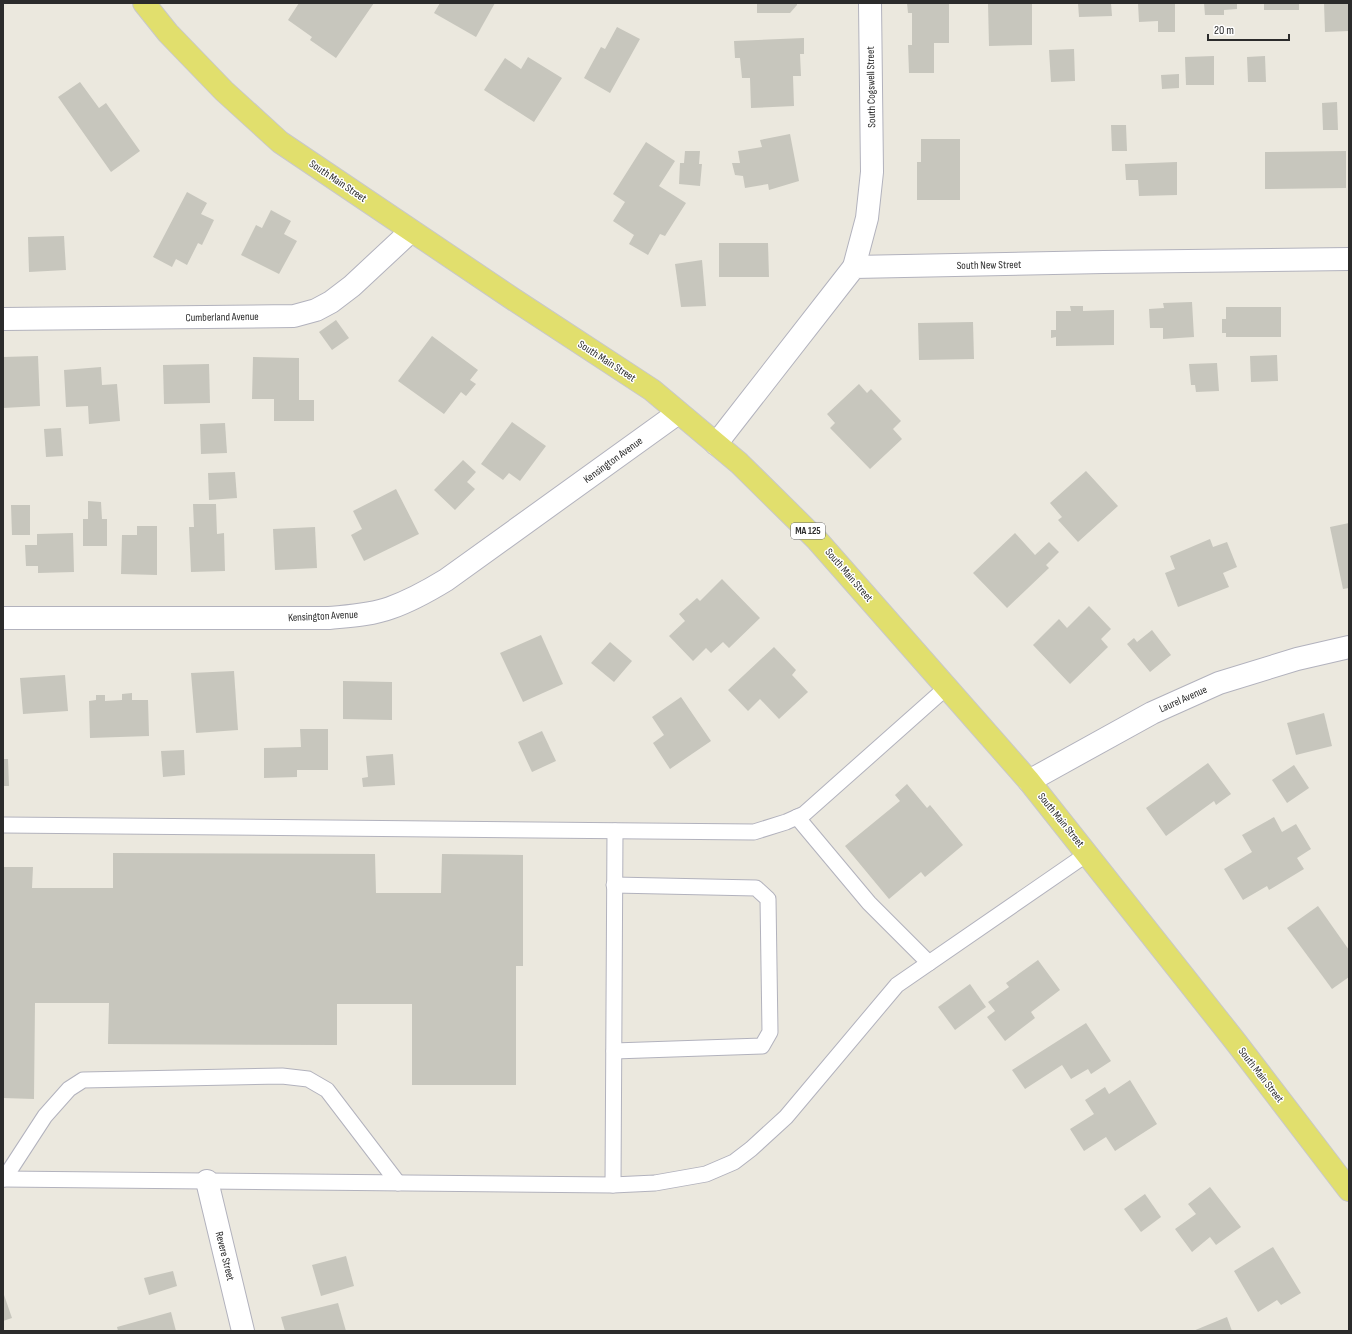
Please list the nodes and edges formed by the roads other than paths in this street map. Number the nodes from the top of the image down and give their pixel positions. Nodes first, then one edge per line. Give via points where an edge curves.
1 (144, 3) edge
2 (870, 3) edge
3 (411, 231) junction
4 (1349, 259) edge
5 (854, 267) junction
6 (3, 319) edge
7 (678, 413) junction
8 (716, 444) junction
9 (3, 618) edge
10 (1349, 647) edge
11 (946, 687) junction
12 (1030, 781) junction
13 (797, 817) junction
14 (3, 825) edge
15 (615, 831) junction
16 (1087, 854) junction
17 (614, 885) junction
18 (929, 963) junction
19 (614, 1050) junction
20 (4, 1179) edge
21 (207, 1181) junction
22 (398, 1183) junction
23 (613, 1185) junction
24 (1349, 1190) edge
25 (243, 1331) edge

1 - 3 main road, South Main Street / MA 125 via 168,33 213,79 280,142
2 - 5 street, South Cogswell Street via 872,172 866,218
3 - 6 street, Cumberland Avenue via 331,302 316,310 294,316
3 - 7 main road, South Main Street / MA 125 via 652,390
4 - 5 street, South New Street
5 - 8 street
7 - 8 main road, South Main Street / MA 125
7 - 9 street, Kensington Avenue via 446,580 420,596 390,608 329,618
8 - 11 main road, South Main Street / MA 125 via 818,540
10 - 12 street, Laurel Avenue via 1297,659 1219,684 1152,713
11 - 12 main road, South Main Street / MA 125
11 - 13 lane via 804,814
12 - 16 main road, South Main Street / MA 125
13 - 15 lane via 754,832
13 - 18 lane via 869,903
14 - 15 lane
15 - 17 lane
16 - 18 lane
16 - 24 main road, South Main Street / MA 125
17 - 19 lane
17 - 19 lane via 756,888 768,899 770,1032 762,1046
18 - 23 lane via 897,985 786,1117 734,1162 706,1174 655,1183
19 - 23 lane
20 - 21 lane
20 - 22 lane via 45,1116 69,1089 83,1080 282,1076 308,1079 328,1090
21 - 22 lane
21 - 25 street, Revere Street
22 - 23 lane

